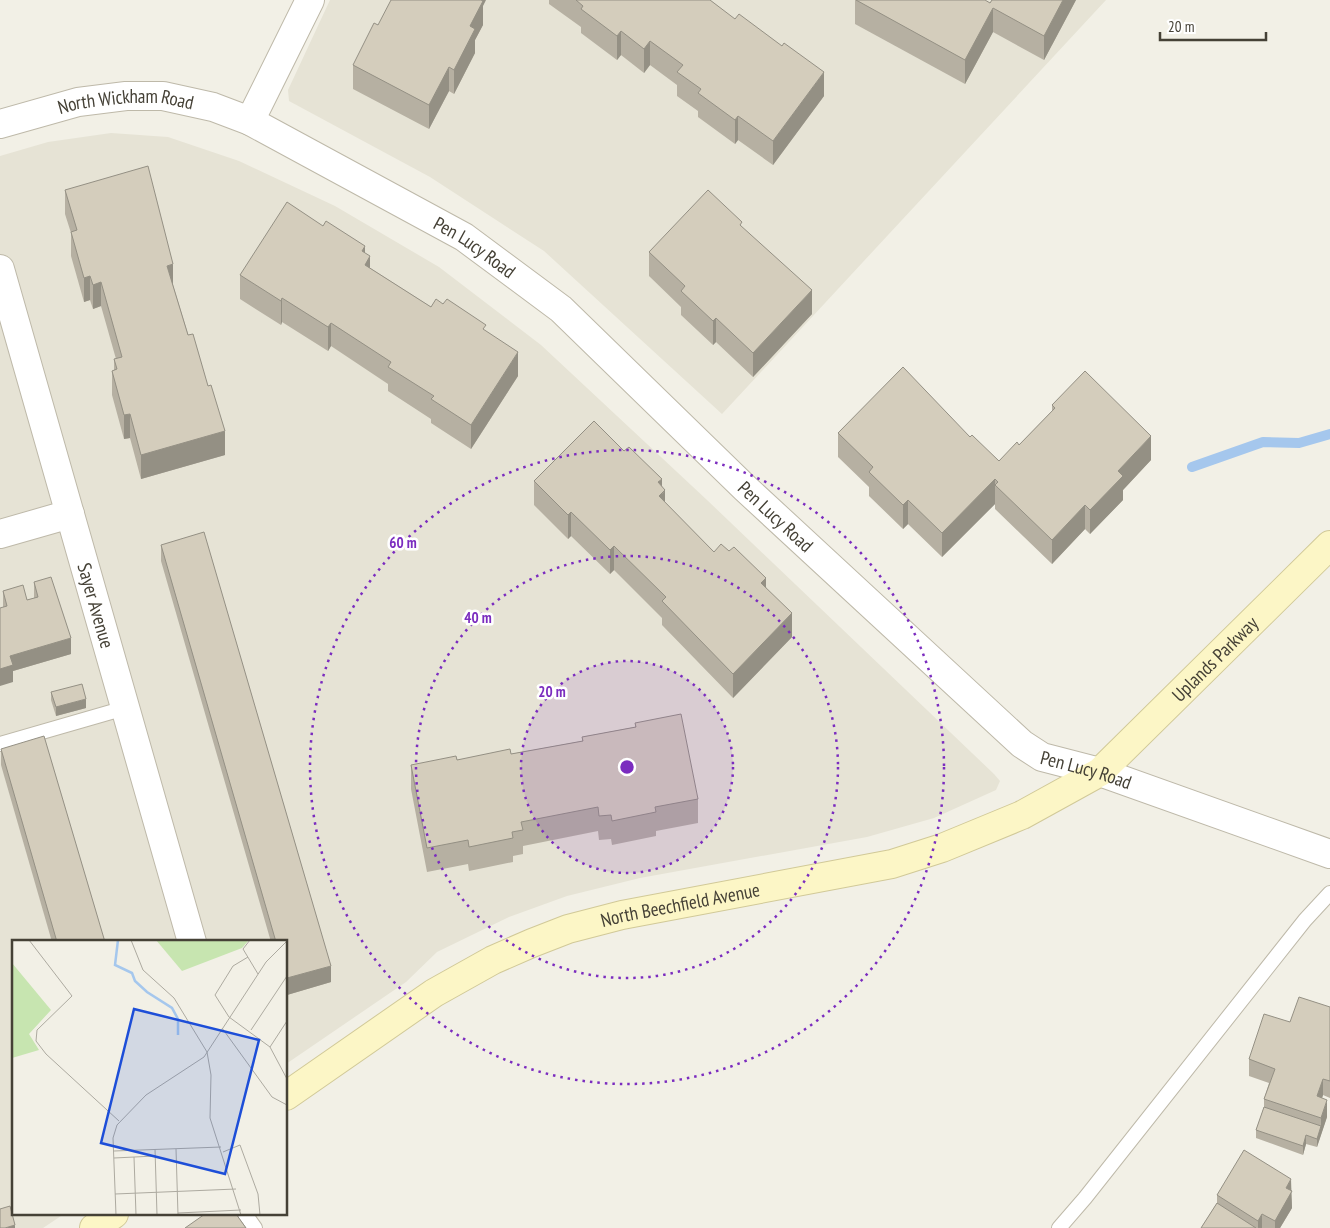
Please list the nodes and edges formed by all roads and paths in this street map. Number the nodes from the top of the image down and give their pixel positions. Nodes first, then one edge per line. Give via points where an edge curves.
1 (310, 0) edge
2 (250, 121) junction
3 (0, 124) edge
4 (0, 269) edge
5 (70, 514) junction
6 (2, 528) edge
7 (1330, 545) edge
8 (125, 708) junction
9 (0, 744) edge
10 (1100, 772) junction
11 (1330, 854) edge
12 (1330, 893) edge
13 (191, 940) edge
14 (288, 1095) edge
15 (111, 1216) edge
16 (246, 1216) edge
17 (94, 1228) edge
18 (255, 1228) edge
19 (1059, 1228) edge

1 - 2 street
2 - 3 street, North Wickham Road via 213,107 162,96 126,96 78,102
2 - 10 street, Pen Lucy Road via 464,237 546,297 745,488 1022,744 1042,757
4 - 5 street, Sayer Avenue
5 - 6 street
5 - 8 street, Sayer Avenue
7 - 10 street, Uplands Parkway
8 - 9 lane
8 - 13 street, Sayer Avenue
10 - 11 street, Pen Lucy Road
10 - 14 street, North Beechfield Avenue via 1022,815 892,864 622,915 568,929 532,943 493,960 434,993
12 - 19 lane
15 - 17 street
16 - 18 lane

